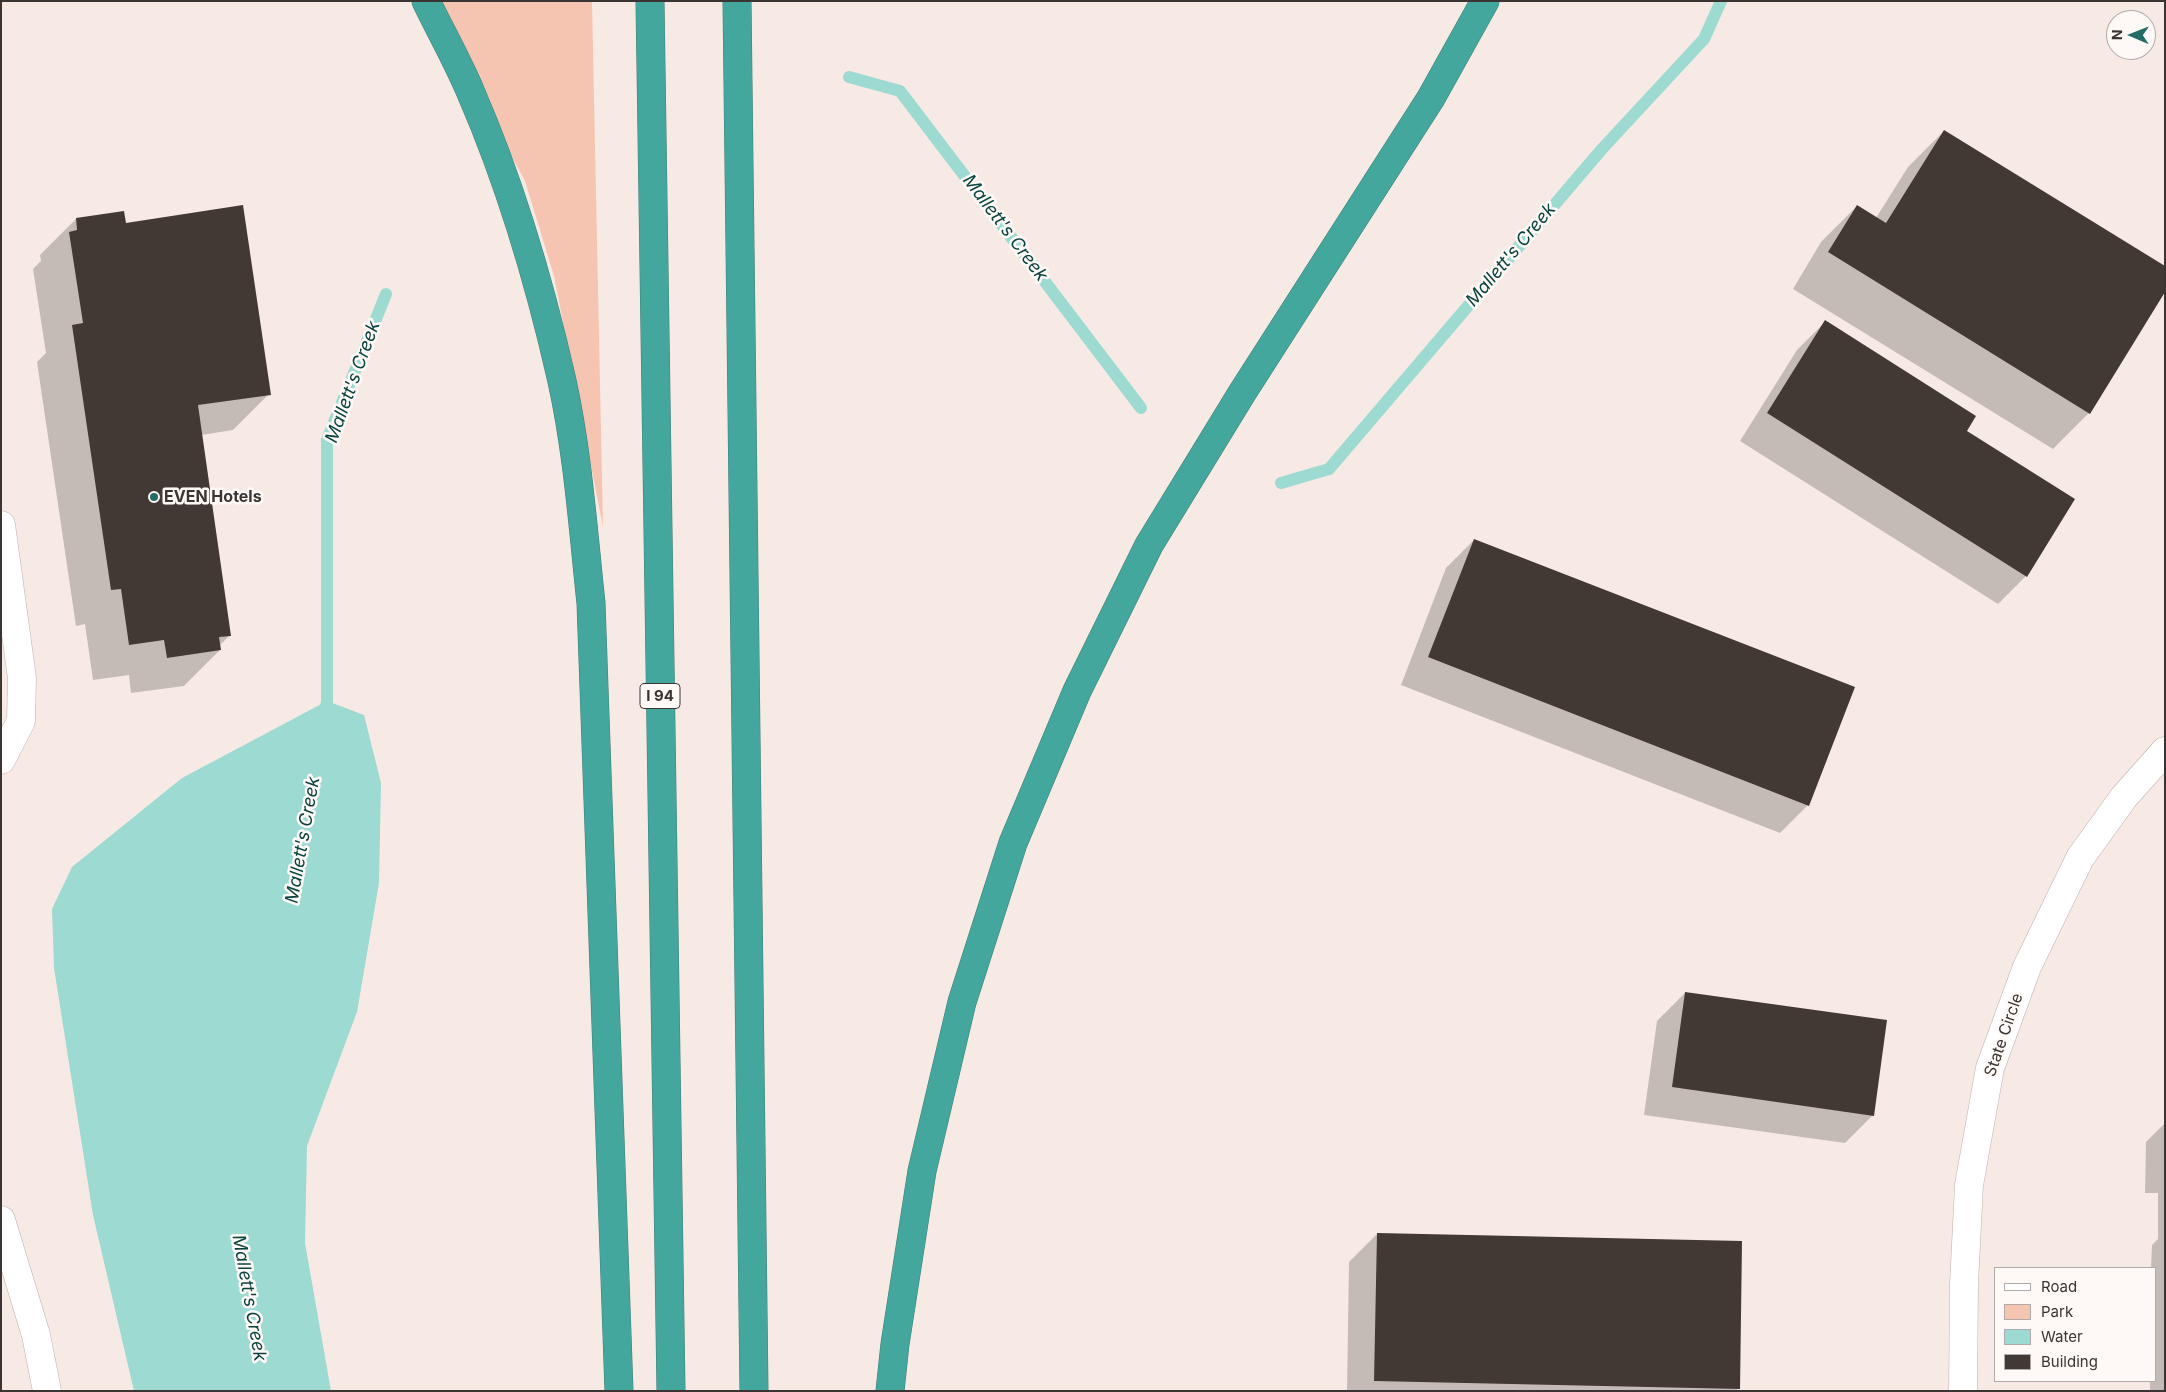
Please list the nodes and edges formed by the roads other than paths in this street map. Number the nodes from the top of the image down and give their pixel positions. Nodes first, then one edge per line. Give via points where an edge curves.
1 (426, 1) edge
2 (650, 1) edge
3 (737, 1) edge
4 (1486, 1) edge
5 (1, 525) edge
6 (2165, 751) edge
7 (1, 760) edge
8 (1, 1220) edge
9 (46, 1391) edge
10 (619, 1391) edge
11 (671, 1391) edge
12 (754, 1391) edge
13 (890, 1391) edge
14 (1963, 1391) edge

1 - 10 highway via 471,92 505,180 536,280 562,382 578,480 591,603
2 - 11 highway, I 94
3 - 12 highway
4 - 13 highway via 1431,98 1242,393 1149,546 1077,691 1013,844 962,1002 922,1171 894,1344
5 - 7 street via 22,678 21,721
6 - 14 street, State Circle via 2124,797 2080,858 2027,967 1990,1068 1969,1185
8 - 9 street via 36,1335

